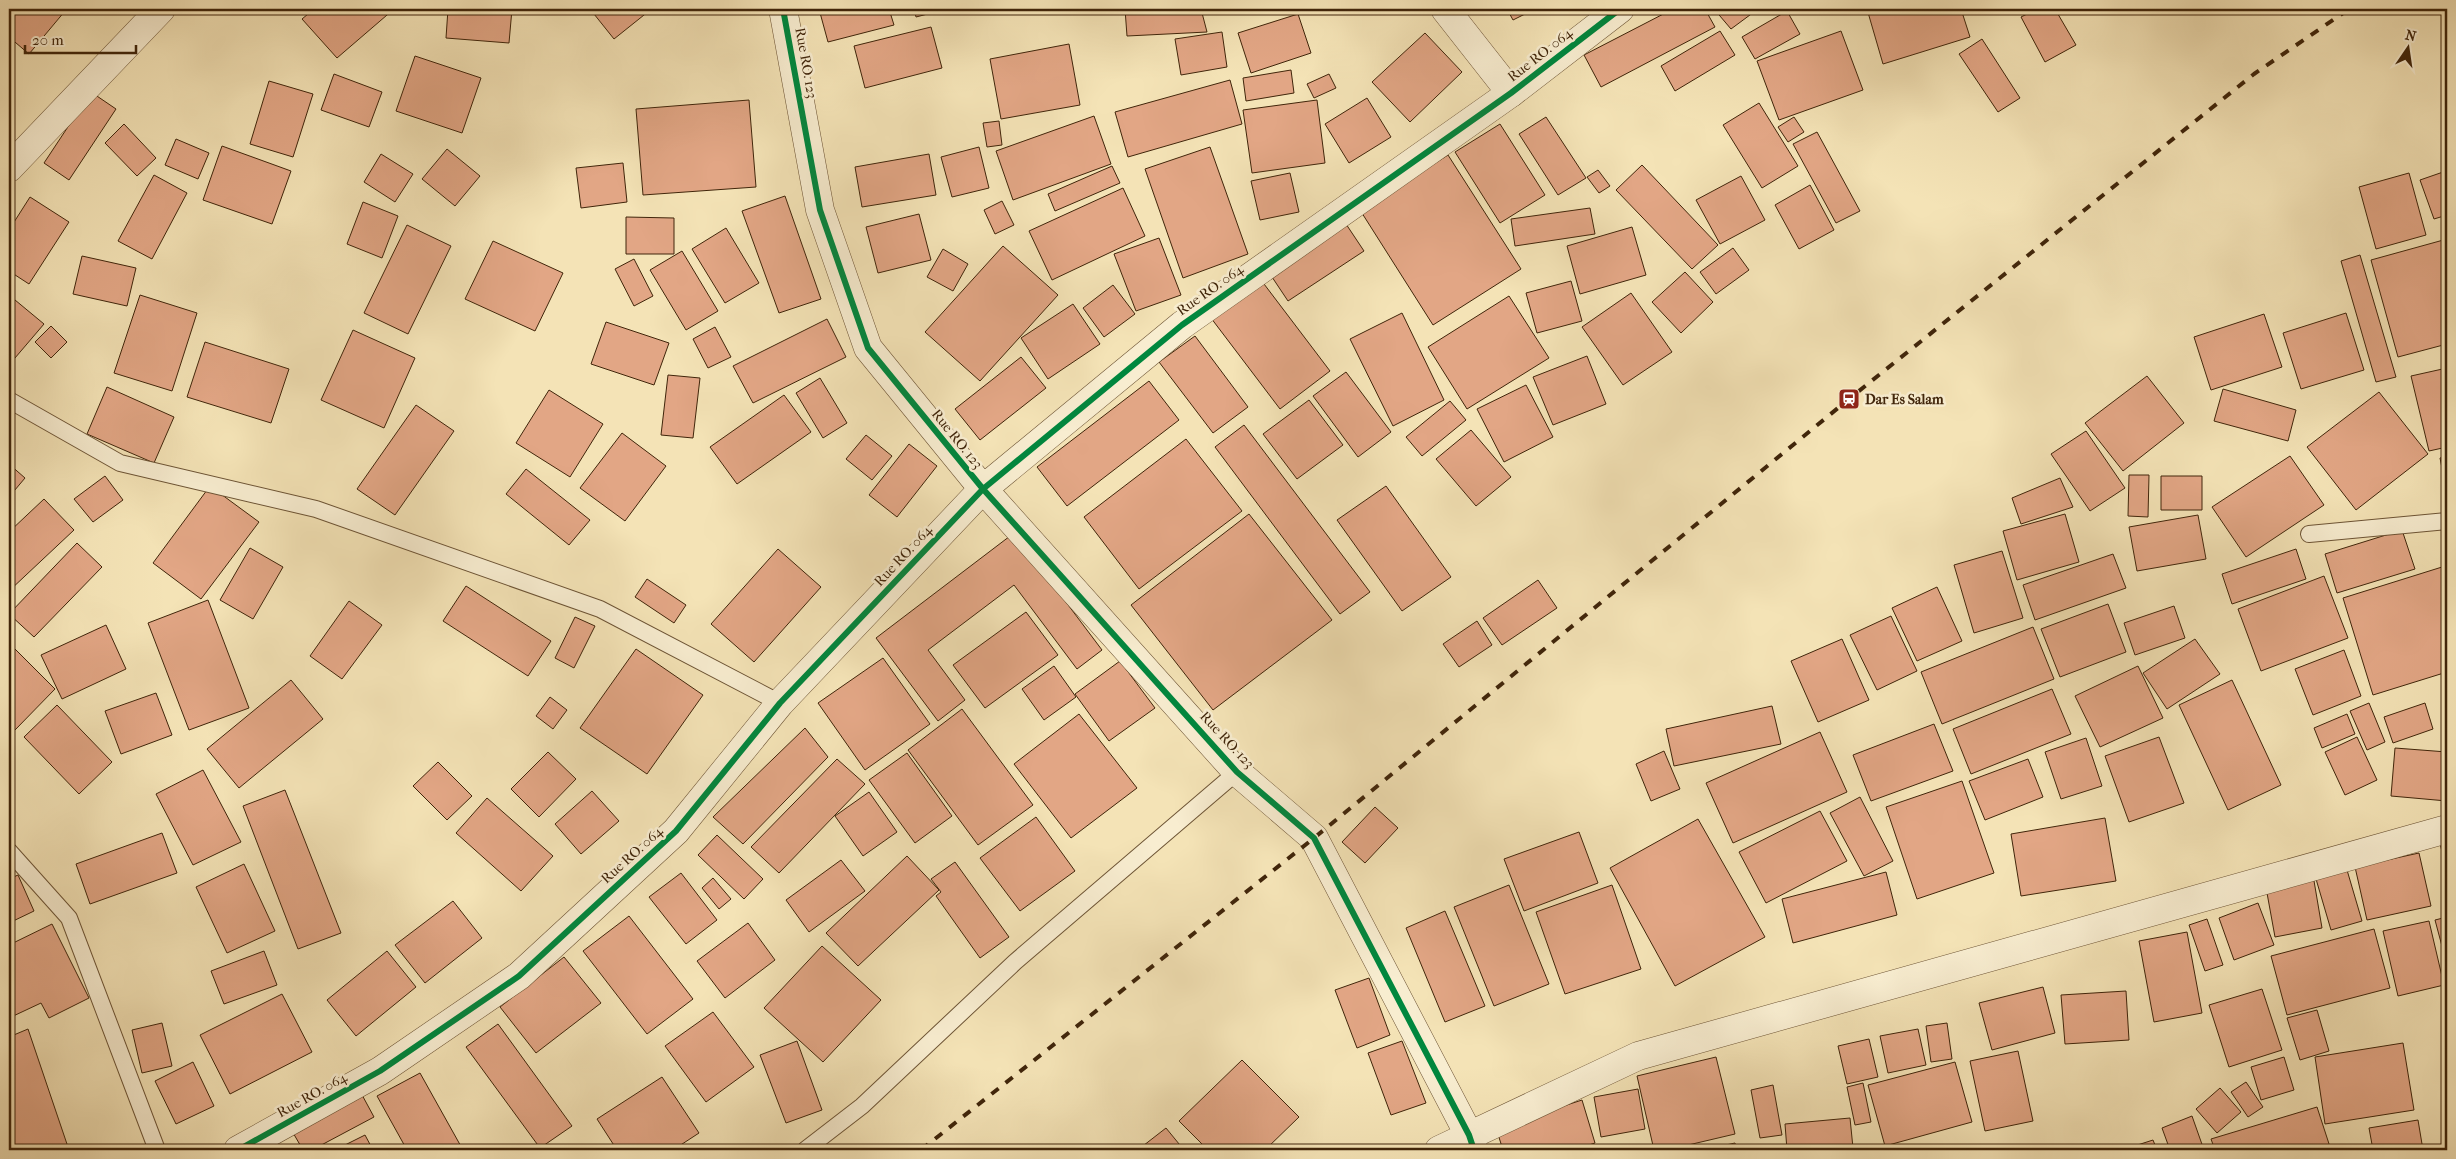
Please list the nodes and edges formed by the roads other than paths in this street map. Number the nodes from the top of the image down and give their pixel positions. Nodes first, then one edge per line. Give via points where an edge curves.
1 (161, 9) edge
2 (783, 9) edge
3 (1445, 9) edge
4 (1620, 9) edge
5 (1511, 93) junction
6 (9, 168) edge
7 (9, 400) edge
8 (983, 490) junction
9 (2447, 521) edge
10 (2308, 534) dead end
11 (780, 703) junction
12 (1237, 772) junction
13 (2447, 828) edge
14 (9, 851) edge
15 (1471, 1142) edge
16 (157, 1150) edge
17 (238, 1150) edge
18 (805, 1150) edge
19 (1439, 1150) edge

1 - 6 street
2 - 8 street, Rue RO. 123 via 820,210 868,348
3 - 5 street
4 - 5 street, Rue RO. 064
5 - 8 street, Rue RO. 064 via 1182,325
7 - 11 lane via 120,463 316,509 600,609
8 - 11 street, Rue RO. 064
8 - 12 street, Rue RO. 123
9 - 10 lane
11 - 17 street, Rue RO. 064 via 676,832 519,976 380,1071
12 - 15 street, Rue RO. 123 via 1314,838
12 - 18 lane via 1015,962 862,1106
13 - 15 street via 1638,1056
14 - 16 lane via 69,918
15 - 19 street

